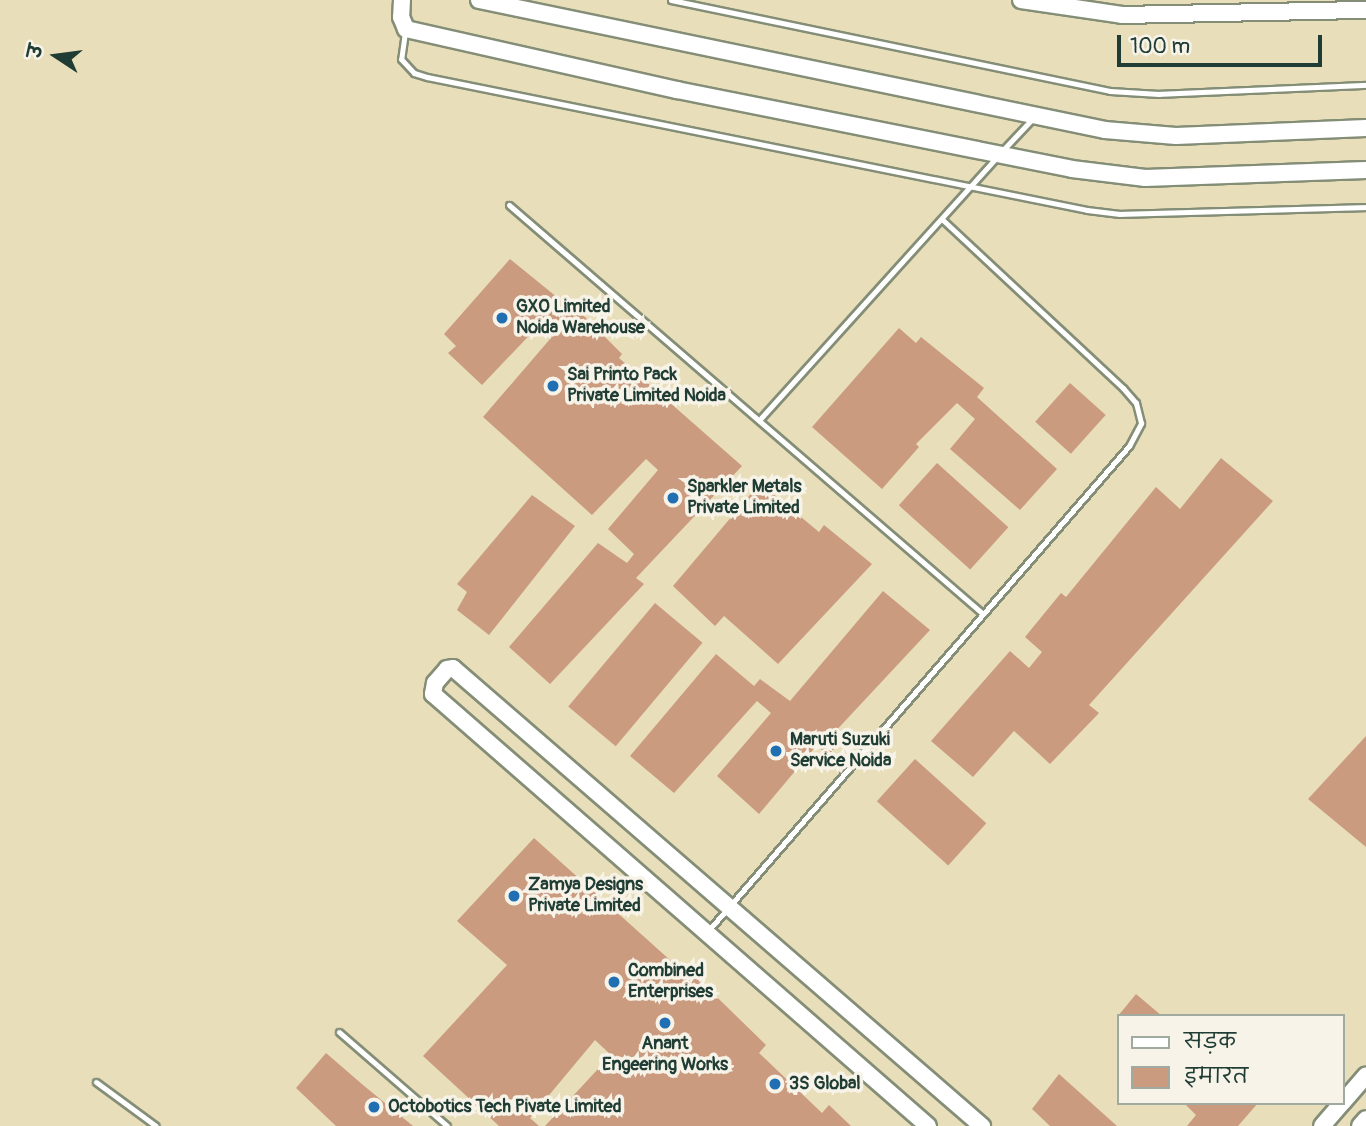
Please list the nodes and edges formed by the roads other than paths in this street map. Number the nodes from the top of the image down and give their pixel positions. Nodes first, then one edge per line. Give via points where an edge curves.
1 (402, 0) edge
2 (479, 0) edge
3 (671, 0) edge
4 (1021, 0) edge
5 (1366, 10) edge
6 (406, 29) junction
7 (1366, 85) edge
8 (1035, 116) junction
9 (1366, 128) edge
10 (998, 156) junction
11 (1366, 170) edge
12 (972, 186) junction
13 (509, 205) dead end
14 (1366, 207) edge
15 (943, 220) junction
16 (761, 418) junction
17 (983, 614) junction
18 (731, 907) junction
19 (707, 932) junction
20 (339, 1032) dead end
21 (1366, 1076) edge
22 (96, 1082) dead end
23 (1345, 1101) edge
24 (1341, 1105) edge
25 (1366, 1119) edge
26 (919, 1123) edge
27 (156, 1126) edge
28 (447, 1126) edge
29 (982, 1126) edge
30 (1322, 1126) edge
31 (1360, 1126) edge

1 - 6 street
2 - 8 street
3 - 7 lane via 1110,91 1159,94
4 - 5 street via 1122,15
6 - 10 street
6 - 12 lane via 401,59 414,73
8 - 9 street via 1105,130 1176,135
8 - 10 lane
10 - 11 street via 1119,177
10 - 12 lane
12 - 14 lane via 1120,214
12 - 15 lane
13 - 16 lane
15 - 16 lane
15 - 17 lane via 1123,388 1136,402 1141,423 1129,446
16 - 17 lane
17 - 18 lane
18 - 19 lane
18 - 19 street via 453,668 447,669 435,683 433,694
18 - 29 street
19 - 26 street
20 - 28 lane
21 - 23 street
22 - 27 lane
24 - 30 street
25 - 31 street

